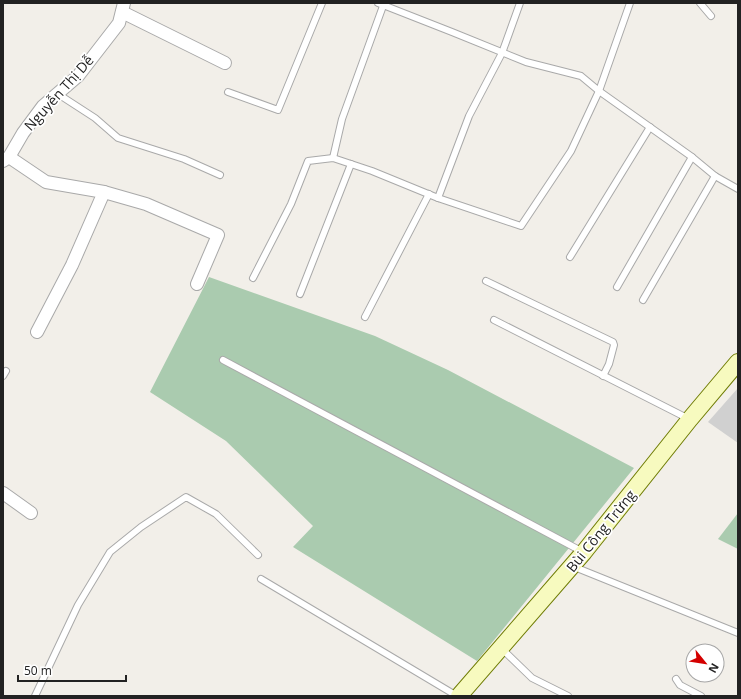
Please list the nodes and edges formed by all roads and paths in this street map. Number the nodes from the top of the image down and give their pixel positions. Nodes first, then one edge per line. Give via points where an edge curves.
1 (322, 3) edge
2 (520, 3) edge
3 (630, 3) edge
4 (700, 3) edge
5 (381, 4) edge
6 (123, 8) edge
7 (711, 16) dead end
8 (502, 53) junction
9 (225, 63) dead end
10 (600, 91) junction
11 (228, 92) dead end
12 (58, 94) junction
13 (650, 127) junction
14 (692, 157) junction
15 (333, 158) junction
16 (6, 159) edge
17 (351, 164) junction
18 (220, 175) dead end
19 (715, 176) junction
20 (738, 189) edge
21 (104, 192) junction
22 (429, 194) junction
23 (438, 198) junction
24 (570, 257) dead end
25 (253, 278) dead end
26 (486, 281) dead end
27 (197, 284) dead end
28 (617, 287) dead end
29 (300, 294) dead end
30 (643, 300) dead end
31 (365, 317) dead end
32 (494, 320) dead end
33 (37, 332) dead end
34 (223, 360) dead end
35 (738, 362) edge
36 (603, 376) junction
37 (690, 419) junction
38 (3, 493) edge
39 (31, 513) dead end
40 (584, 552) junction
41 (258, 555) dead end
42 (572, 566) junction
43 (261, 579) dead end
44 (738, 633) edge
45 (501, 648) junction
46 (676, 679) dead end
47 (35, 696) edge
48 (458, 696) edge
49 (568, 696) edge
50 (701, 696) edge

1 - 11 lane via 278,110
2 - 8 lane
3 - 10 lane
4 - 7 lane
5 - 8 lane
5 - 15 lane via 342,119
6 - 9 street
6 - 12 street, Nguyễn Thị Dễ via 119,23 78,76
8 - 10 lane via 581,76
8 - 23 lane via 469,116
10 - 13 lane
10 - 23 lane via 571,151 521,226
12 - 16 street, Nguyễn Thị Dễ via 43,106
12 - 18 lane via 95,118 118,138 184,159
13 - 14 lane
13 - 24 lane
14 - 19 lane
14 - 28 lane
15 - 17 lane
15 - 25 lane via 308,161 291,204
16 - 21 street via 46,182
17 - 22 lane
17 - 29 lane
19 - 20 lane
19 - 30 lane
21 - 27 street via 146,204 218,235
21 - 33 street via 72,265
22 - 23 lane
22 - 31 lane
26 - 36 lane via 613,342
32 - 36 lane
34 - 40 lane
35 - 37 street, Bùi Công Trừng
36 - 37 lane
37 - 40 street, Bùi Công Trừng
38 - 39 street
40 - 42 street, Bùi Công Trừng
41 - 47 lane via 216,514 186,498 141,527 110,552 78,605
42 - 44 lane
42 - 45 street, Bùi Công Trừng
43 - 48 lane
45 - 48 street, Bùi Công Trừng
45 - 49 lane via 532,678
46 - 50 lane via 680,685

